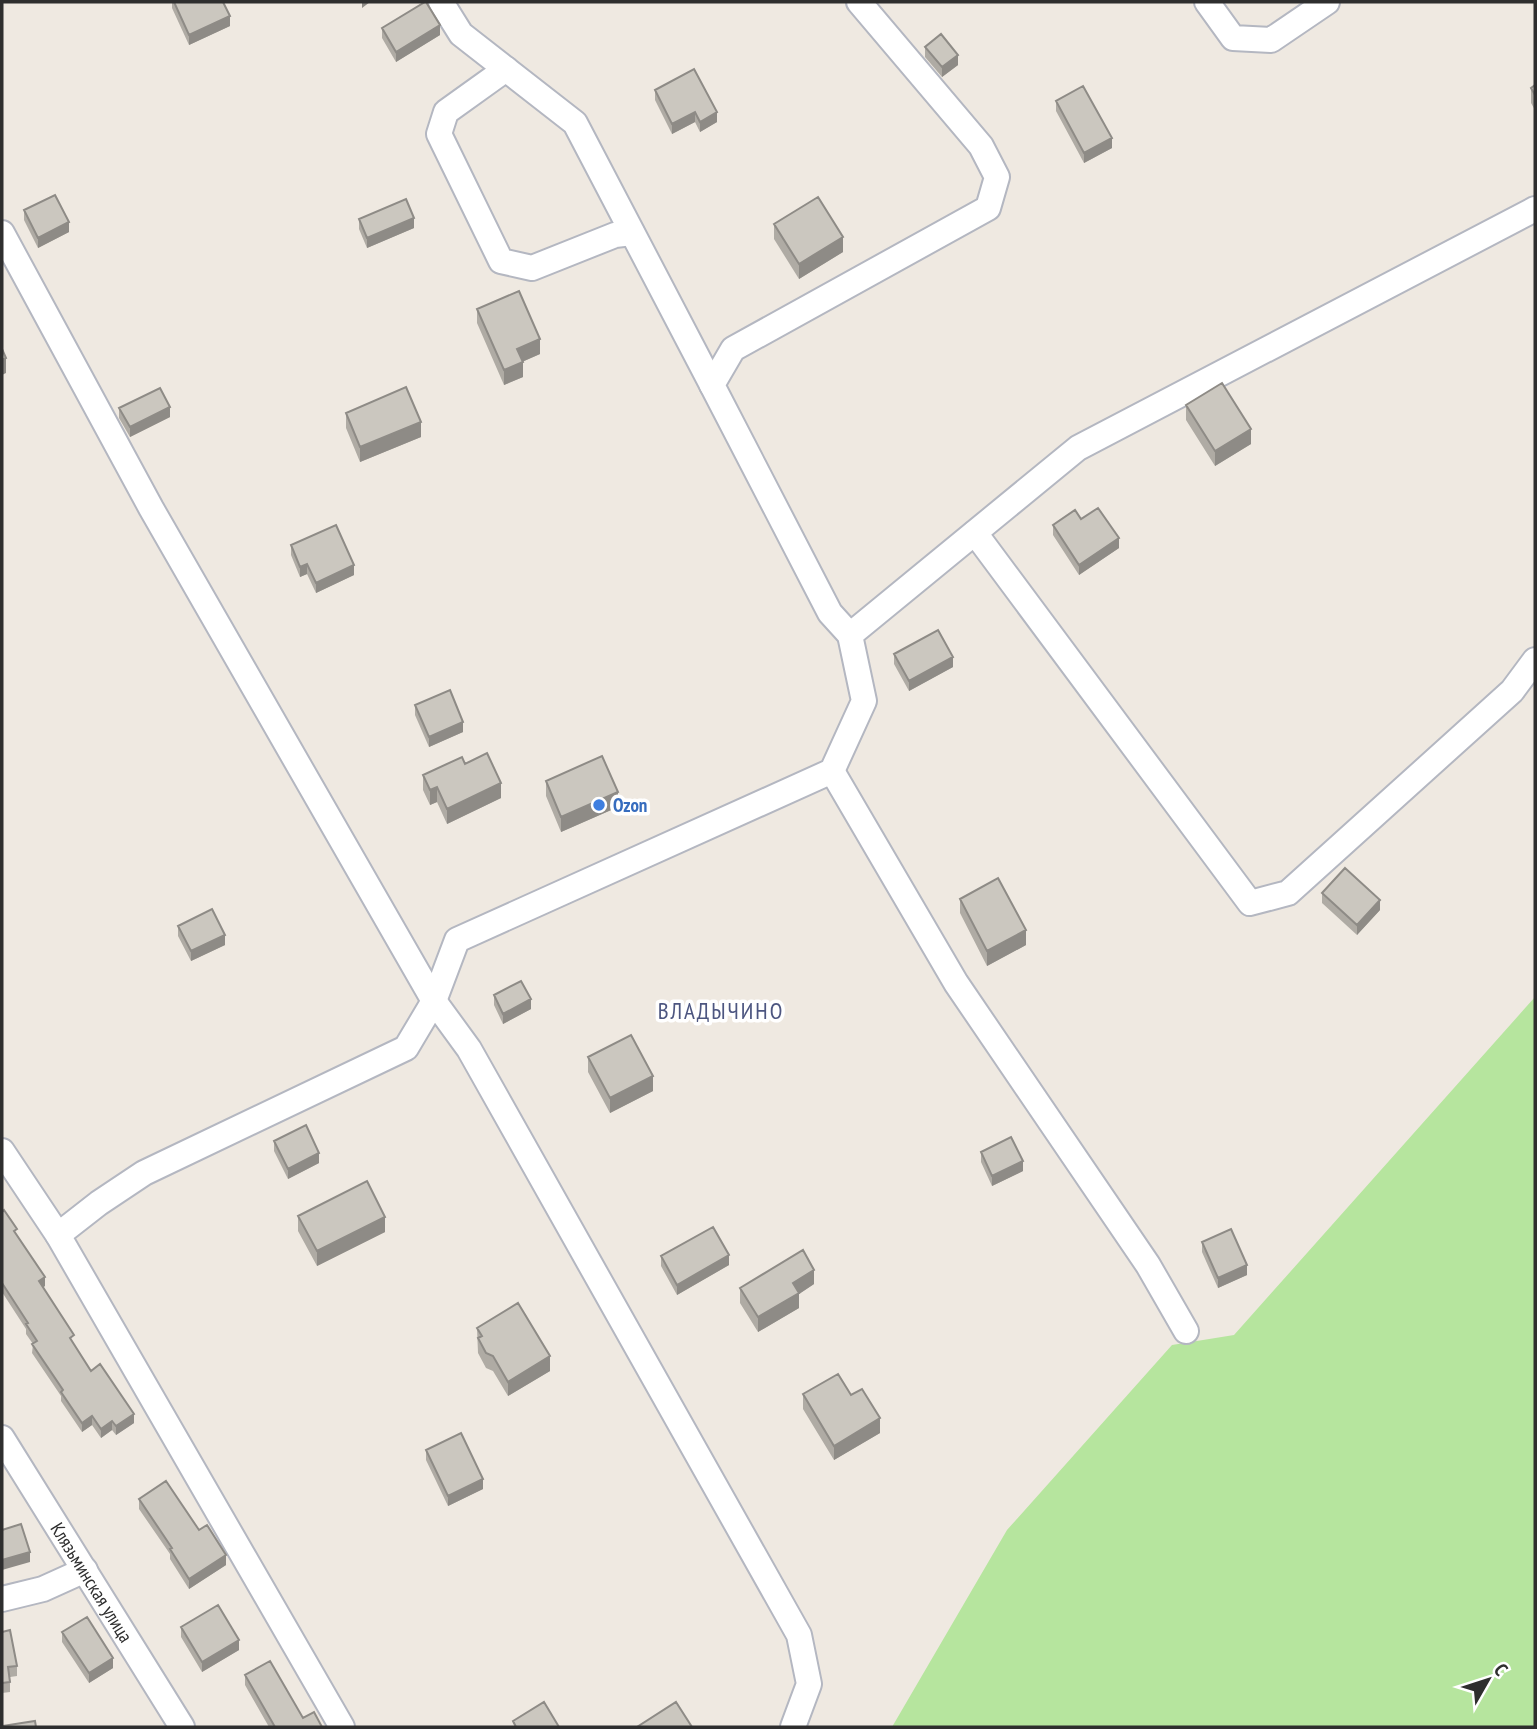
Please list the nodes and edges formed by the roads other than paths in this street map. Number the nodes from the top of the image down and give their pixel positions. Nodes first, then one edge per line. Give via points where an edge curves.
1 (441, 2) edge
2 (859, 2) edge
3 (1207, 2) edge
4 (1327, 2) edge
5 (506, 69) junction
6 (1535, 210) edge
7 (2, 233) edge
8 (632, 233) junction
9 (712, 385) junction
10 (975, 533) junction
11 (850, 635) junction
12 (1535, 660) edge
13 (832, 771) junction
14 (434, 1001) junction
15 (2, 1151) edge
16 (58, 1235) junction
17 (1186, 1331) dead end
18 (2, 1438) edge
19 (85, 1570) junction
20 (2, 1599) edge
21 (182, 1727) edge
22 (342, 1727) edge
23 (793, 1727) edge

1 - 5 street via 461,34
2 - 9 street via 981,146 997,177 988,208 733,349
3 - 4 street via 1233,38 1271,40
5 - 8 street via 575,124
5 - 8 street via 446,112 439,134 502,261 532,268 615,234
6 - 10 street via 1078,448
7 - 14 street via 151,508
8 - 9 street
9 - 11 street via 830,613
10 - 11 street
10 - 12 street via 1250,903 1288,893 1512,691
11 - 13 street via 864,701
13 - 14 street via 457,940
13 - 17 street via 956,983 1148,1265
14 - 16 street via 406,1048 144,1174
14 - 23 street via 469,1049 799,1635 809,1684
15 - 16 street
16 - 22 street
18 - 19 street, Клязьминская улица
19 - 20 street via 43,1589
19 - 21 street, Клязьминская улица

